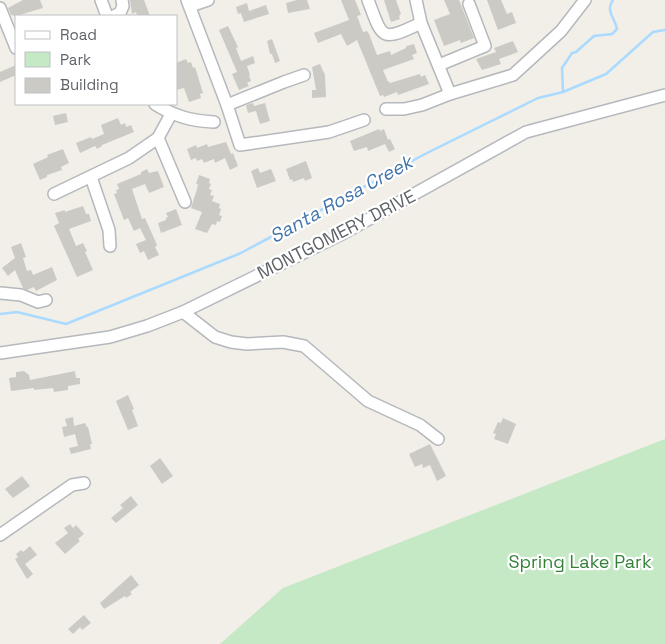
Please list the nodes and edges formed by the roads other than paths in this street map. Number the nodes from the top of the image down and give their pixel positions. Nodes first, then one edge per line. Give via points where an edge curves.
1 (101, 0) edge
2 (122, 0) edge
3 (208, 0) edge
4 (368, 0) edge
5 (416, 0) edge
6 (585, 0) edge
7 (189, 3) edge
8 (470, 4) dead end
9 (0, 8) edge
10 (107, 15) edge
11 (116, 15) edge
12 (421, 23) junction
13 (15, 45) edge
14 (438, 65) junction
15 (304, 75) dead end
16 (450, 94) junction
17 (665, 95) edge
18 (158, 105) edge
19 (227, 105) junction
20 (386, 110) dead end
21 (171, 114) junction
22 (364, 120) dead end
23 (214, 122) dead end
24 (158, 138) junction
25 (90, 177) junction
26 (54, 194) dead end
27 (185, 202) dead end
28 (110, 246) dead end
29 (0, 293) edge
30 (46, 300) dead end
31 (183, 312) junction
32 (0, 353) edge
33 (438, 439) dead end
34 (84, 483) dead end
35 (0, 535) edge

1 - 10 street
2 - 11 street via 123,6
3 - 7 street
4 - 12 street via 379,29 386,35 396,35
5 - 12 street
6 - 16 street via 561,31 513,75
7 - 19 street
8 - 14 street via 484,46
9 - 13 street
12 - 14 street
14 - 16 street
15 - 19 street
16 - 20 street via 422,105
17 - 31 street, MONTGOMERY DRIVE via 526,132 344,233
18 - 21 street
19 - 22 street via 240,145 329,132
21 - 23 street via 194,122
21 - 24 street
24 - 25 street via 129,158
24 - 27 street
25 - 26 street
25 - 28 street via 109,230
29 - 30 street via 21,295 38,302
31 - 32 street, MONTGOMERY DRIVE via 110,337
31 - 33 street via 215,337 231,342 283,342 304,346 368,401 420,425
34 - 35 street via 72,485

